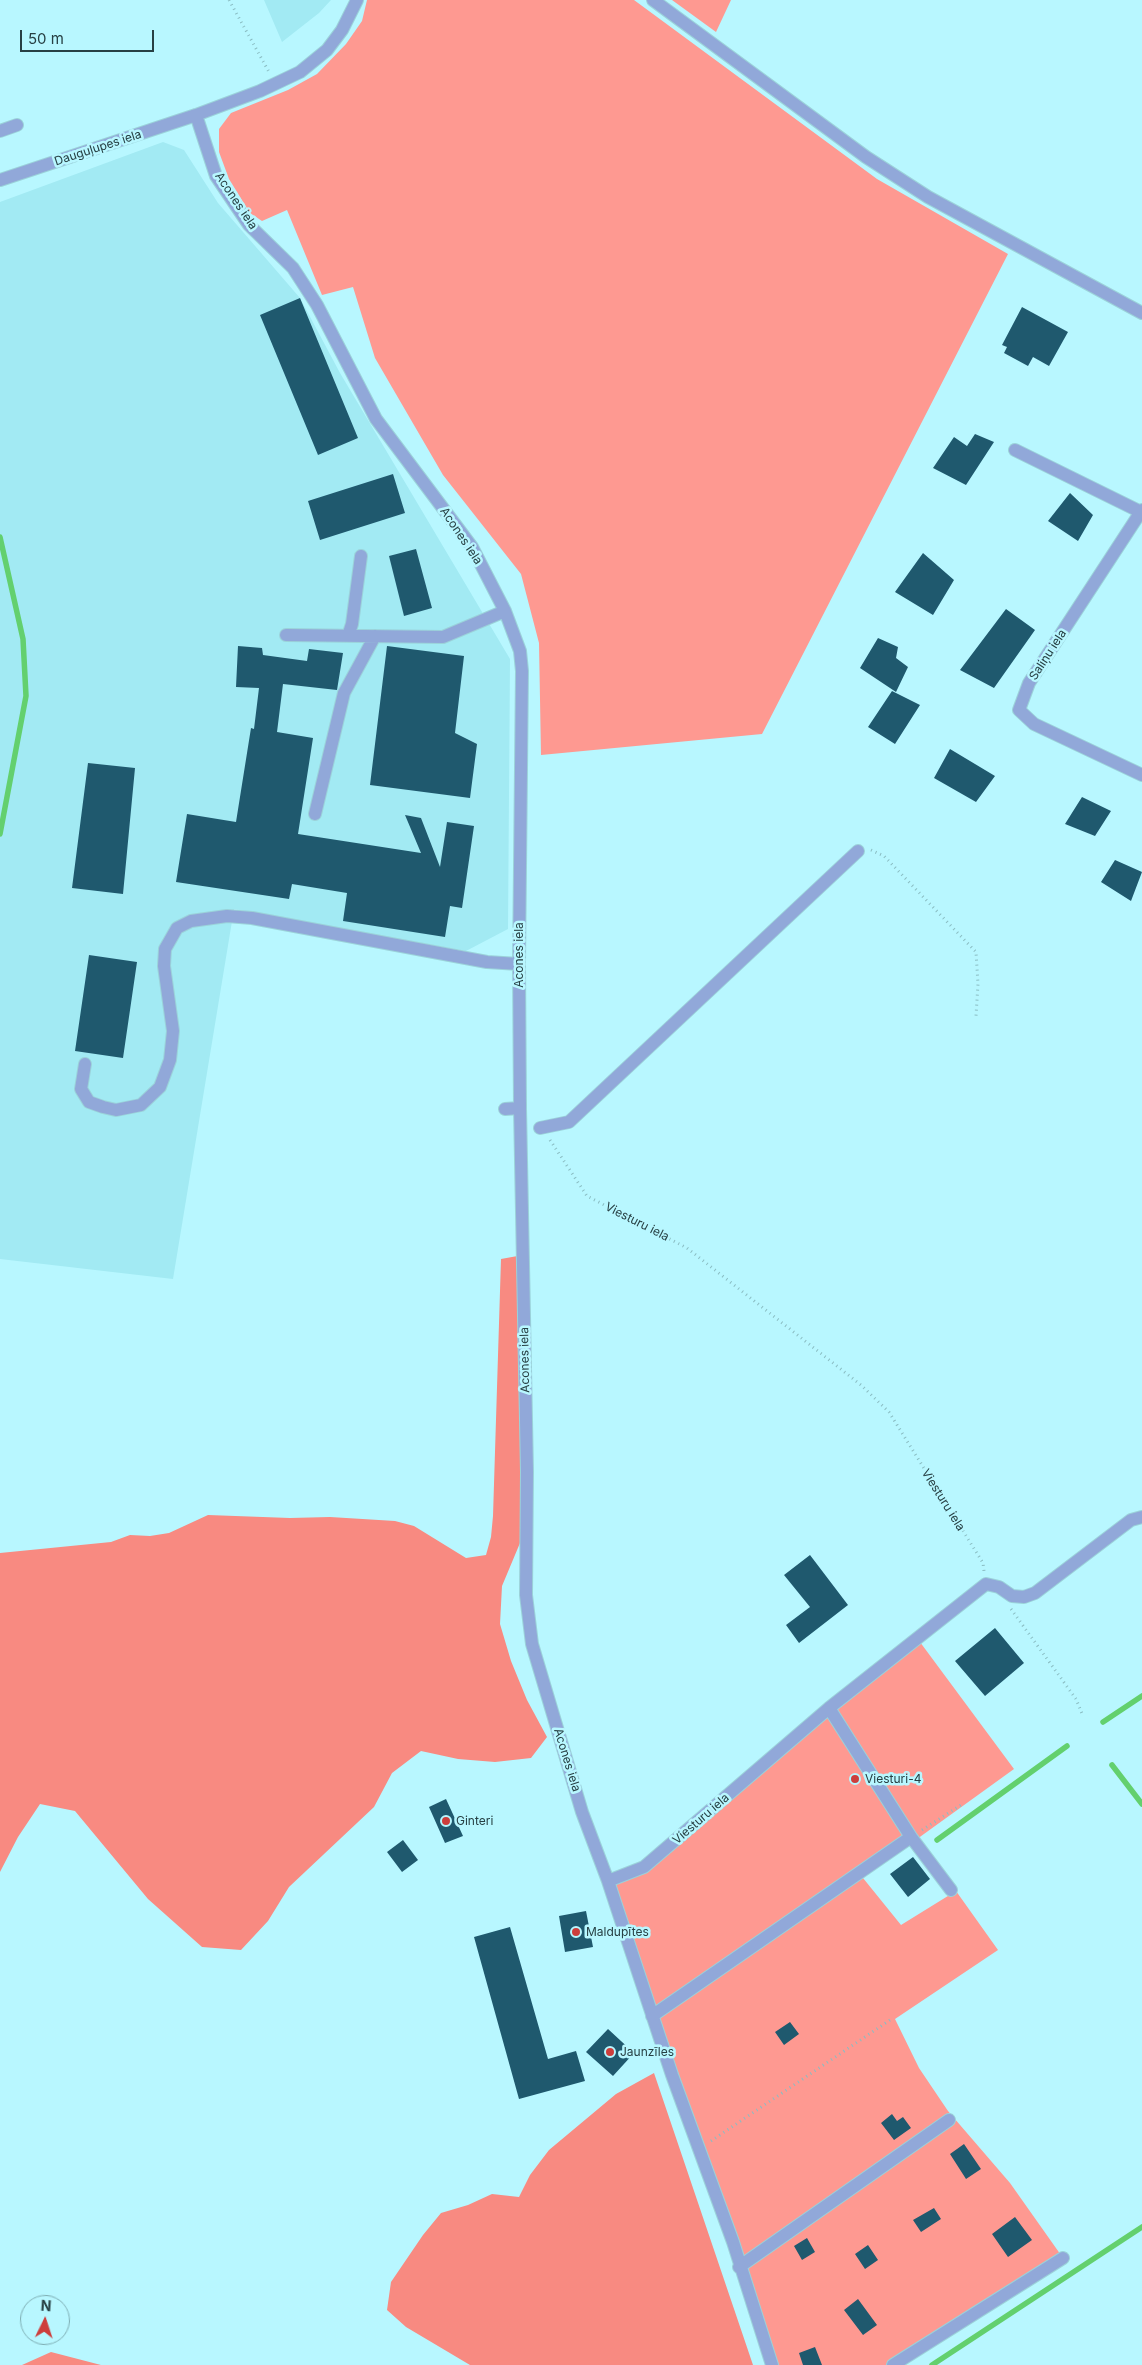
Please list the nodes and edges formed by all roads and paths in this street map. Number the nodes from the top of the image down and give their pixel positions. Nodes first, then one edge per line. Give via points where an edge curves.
1 (229, 0) edge
2 (357, 0) edge
3 (653, 0) edge
4 (276, 83) junction
5 (196, 115) junction
6 (17, 125) dead end
7 (0, 131) edge
8 (0, 180) edge
9 (1142, 313) edge
10 (1015, 450) dead end
11 (1141, 511) edge
12 (361, 556) dead end
13 (506, 611) junction
14 (286, 635) dead end
15 (348, 636) junction
16 (375, 636) junction
17 (1142, 775) edge
18 (315, 814) dead end
19 (858, 851) joint
20 (518, 964) junction
21 (976, 1016) dead end
22 (85, 1064) dead end
23 (520, 1108) junction
24 (504, 1109) dead end
25 (540, 1128) joint
26 (1142, 1517) edge
27 (986, 1584) junction
28 (999, 1587) junction
29 (829, 1708) junction
30 (1083, 1716) dead end
31 (961, 1805) dead end
32 (911, 1837) junction
33 (608, 1881) junction
34 (951, 1890) dead end
35 (652, 2016) junction
36 (890, 2020) dead end
37 (949, 2120) dead end
38 (698, 2150) junction
39 (1063, 2258) dead end
40 (739, 2267) junction
41 (772, 2365) edge
42 (893, 2365) edge

1 - 4 path
2 - 4 street via 342,30 327,50 300,72
3 - 9 street via 866,158 928,197
4 - 5 street
5 - 8 street, Dauguļupes iela
5 - 13 street, Acones iela via 216,176 249,225 293,268 318,305 376,419 472,547
6 - 7 street
10 - 11 street
11 - 17 street, Saliņu iela via 1029,683 1019,710 1034,724
12 - 15 street
13 - 16 street via 443,637
13 - 20 street, Acones iela via 520,651 522,671
14 - 15 street
15 - 16 street
16 - 18 street via 344,693
19 - 21 path via 871,850 884,856 976,952
19 - 25 street via 569,1122
20 - 22 street via 487,962 252,918 228,916 191,921 177,928 165,949 164,966 173,1031 170,1060 160,1087 141,1105 116,1110 103,1107 89,1102 81,1089
20 - 23 street, Acones iela
23 - 24 street
23 - 33 street, Acones iela via 526,1595 532,1644 582,1812
25 - 27 path, Viesturu iela via 587,1196 687,1248 861,1385 889,1412 982,1563
26 - 28 street via 1132,1520 1035,1593 1024,1597 1012,1596
27 - 28 street
27 - 29 street, Viesturu iela
28 - 30 path via 1012,1612 1076,1699
29 - 32 street
29 - 33 street, Viesturu iela via 644,1867
31 - 32 path
32 - 34 street
32 - 35 street
33 - 35 street, Acones iela
35 - 38 street, Acones iela
36 - 38 path
37 - 40 street
38 - 40 street, Acones iela via 733,2242
39 - 42 street
40 - 41 street, Acones iela

